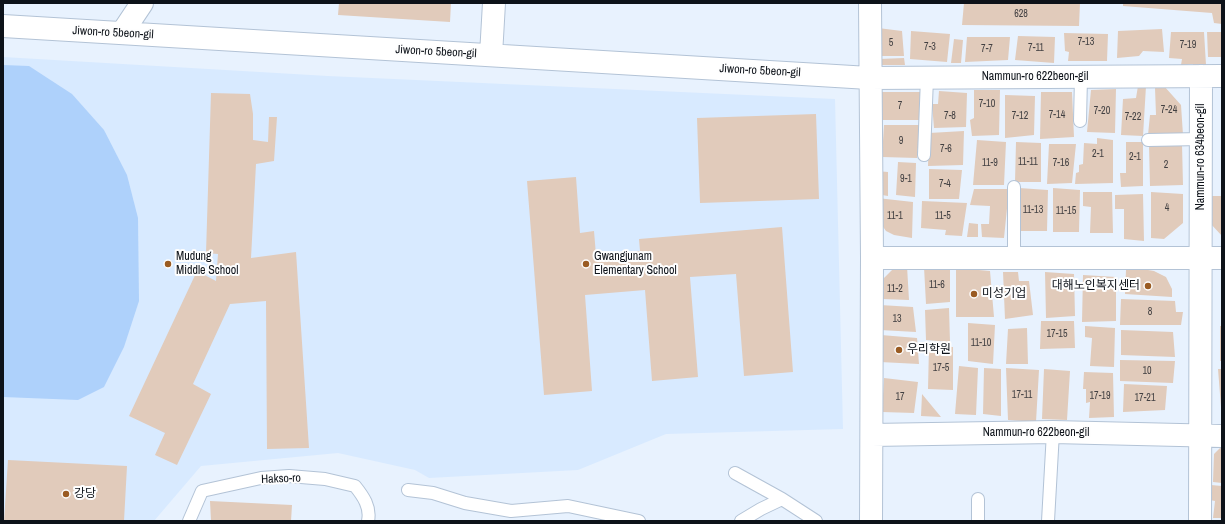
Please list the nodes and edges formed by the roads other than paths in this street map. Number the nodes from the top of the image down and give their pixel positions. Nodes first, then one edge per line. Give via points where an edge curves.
1 (126, 3) edge
2 (142, 3) edge
3 (494, 3) edge
4 (870, 3) edge
5 (3, 26) edge
6 (122, 33) junction
7 (491, 55) junction
8 (1212, 76) edge
9 (1081, 77) junction
10 (870, 78) junction
11 (927, 78) junction
12 (1080, 120) dead end
13 (1201, 139) junction
14 (1148, 140) dead end
15 (924, 155) dead end
16 (1014, 187) dead end
17 (872, 258) junction
18 (1014, 258) junction
19 (1211, 258) edge
20 (1054, 432) junction
21 (872, 435) junction
22 (1200, 436) junction
23 (1222, 436) edge
24 (735, 473) dead end
25 (408, 490) dead end
26 (782, 499) junction
27 (978, 499) dead end
28 (189, 521) edge
29 (368, 521) edge
30 (639, 521) edge
31 (741, 521) edge
32 (816, 521) edge
33 (871, 521) edge
34 (978, 521) edge
35 (1048, 521) edge
36 (1200, 521) edge

1 - 6 street
2 - 6 street
3 - 7 street
4 - 10 street
5 - 6 street, Jiwon-ro 5beon-gil
6 - 7 street, Jiwon-ro 5beon-gil
7 - 10 street, Jiwon-ro 5beon-gil
8 - 9 street, Nammun-ro 622beon-gil
8 - 13 street, Nammun-ro 634beon-gil
9 - 11 street, Nammun-ro 622beon-gil
9 - 12 lane
10 - 11 street, Nammun-ro 622beon-gil
10 - 17 street
11 - 15 lane
13 - 14 lane
13 - 19 street, Nammun-ro 634beon-gil
16 - 18 lane
17 - 18 street
17 - 21 street
18 - 19 street
19 - 22 street, Nammun-ro 634beon-gil
20 - 21 street, Nammun-ro 622beon-gil
20 - 22 street, Nammun-ro 622beon-gil
20 - 35 lane
21 - 33 street
22 - 23 street
22 - 36 street, Nammun-ro 634beon-gil
24 - 26 lane
25 - 30 lane via 433,493 465,503 511,511 568,506
26 - 31 lane
26 - 32 lane
27 - 34 lane
28 - 29 lane, Hakso-ro via 202,491 261,478 288,476 324,479 355,486 365,499

